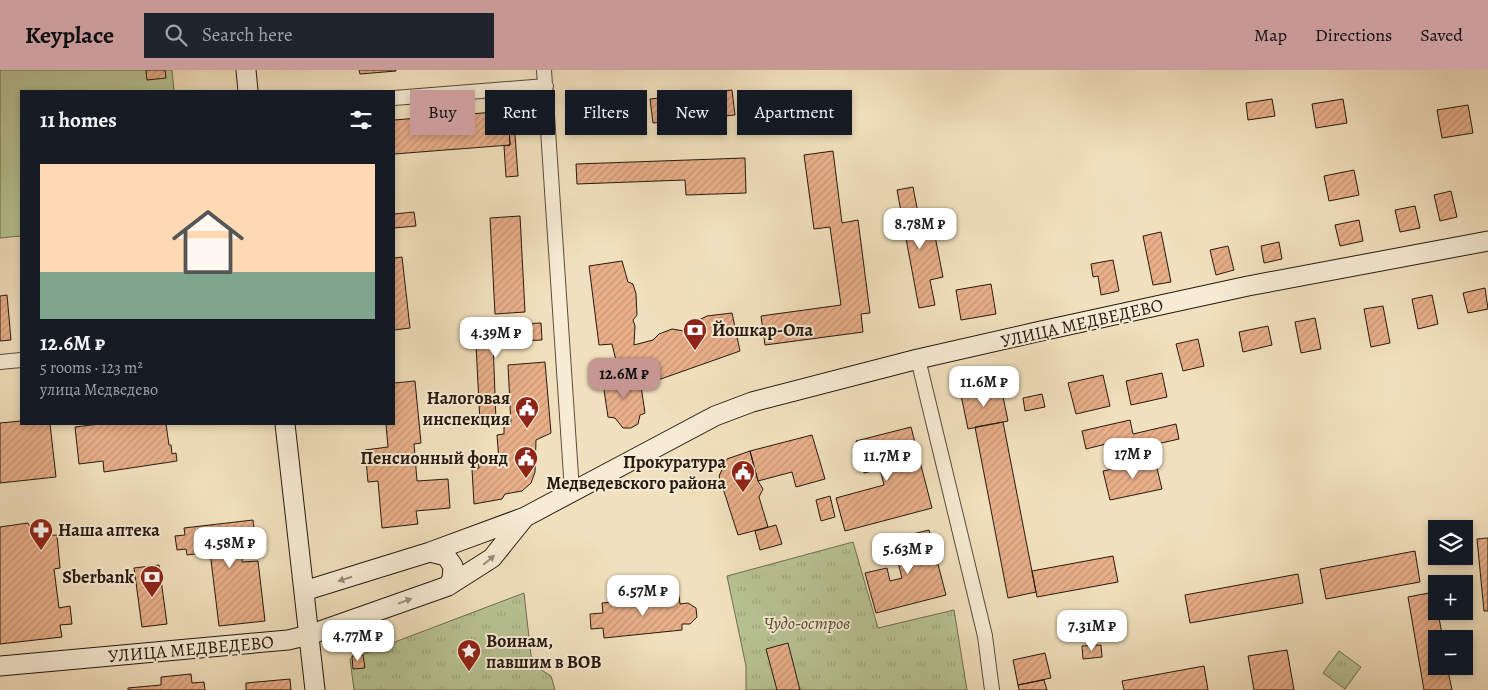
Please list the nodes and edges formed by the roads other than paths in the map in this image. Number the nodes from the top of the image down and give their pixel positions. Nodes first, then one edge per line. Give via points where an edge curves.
1 (246, 70) edge
2 (544, 70) edge
3 (546, 86) junction
4 (248, 90) edge
5 (395, 98) edge
6 (1488, 241) edge
7 (918, 359) junction
8 (20, 360) edge
9 (0, 362) edge
10 (285, 425) edge
11 (572, 491) junction
12 (525, 517) junction
13 (430, 552) junction
14 (448, 586) junction
15 (304, 591) junction
16 (309, 635) junction
17 (0, 666) edge
18 (315, 690) edge
19 (992, 690) edge

1 - 4 street
2 - 3 street
3 - 5 street
3 - 11 street
6 - 7 street, УЛИЦА МЕДВЕДЕВО via 1248,286
7 - 11 street, УЛИЦА МЕДВЕДЕВО via 752,402 715,416
7 - 19 street via 985,636
8 - 9 street
10 - 15 street
11 - 12 street, УЛИЦА МЕДВЕДЕВО
12 - 13 street, УЛИЦА МЕДВЕДЕВО
14 -> 12 street, УЛИЦА МЕДВЕДЕВО via 492,558
13 - 14 street via 446,556 454,566
13 -> 15 street, УЛИЦА МЕДВЕДЕВО
16 -> 14 street, УЛИЦА МЕДВЕДЕВО
15 - 16 street
16 - 17 street, УЛИЦА МЕДВЕДЕВО via 288,640
16 - 18 street

